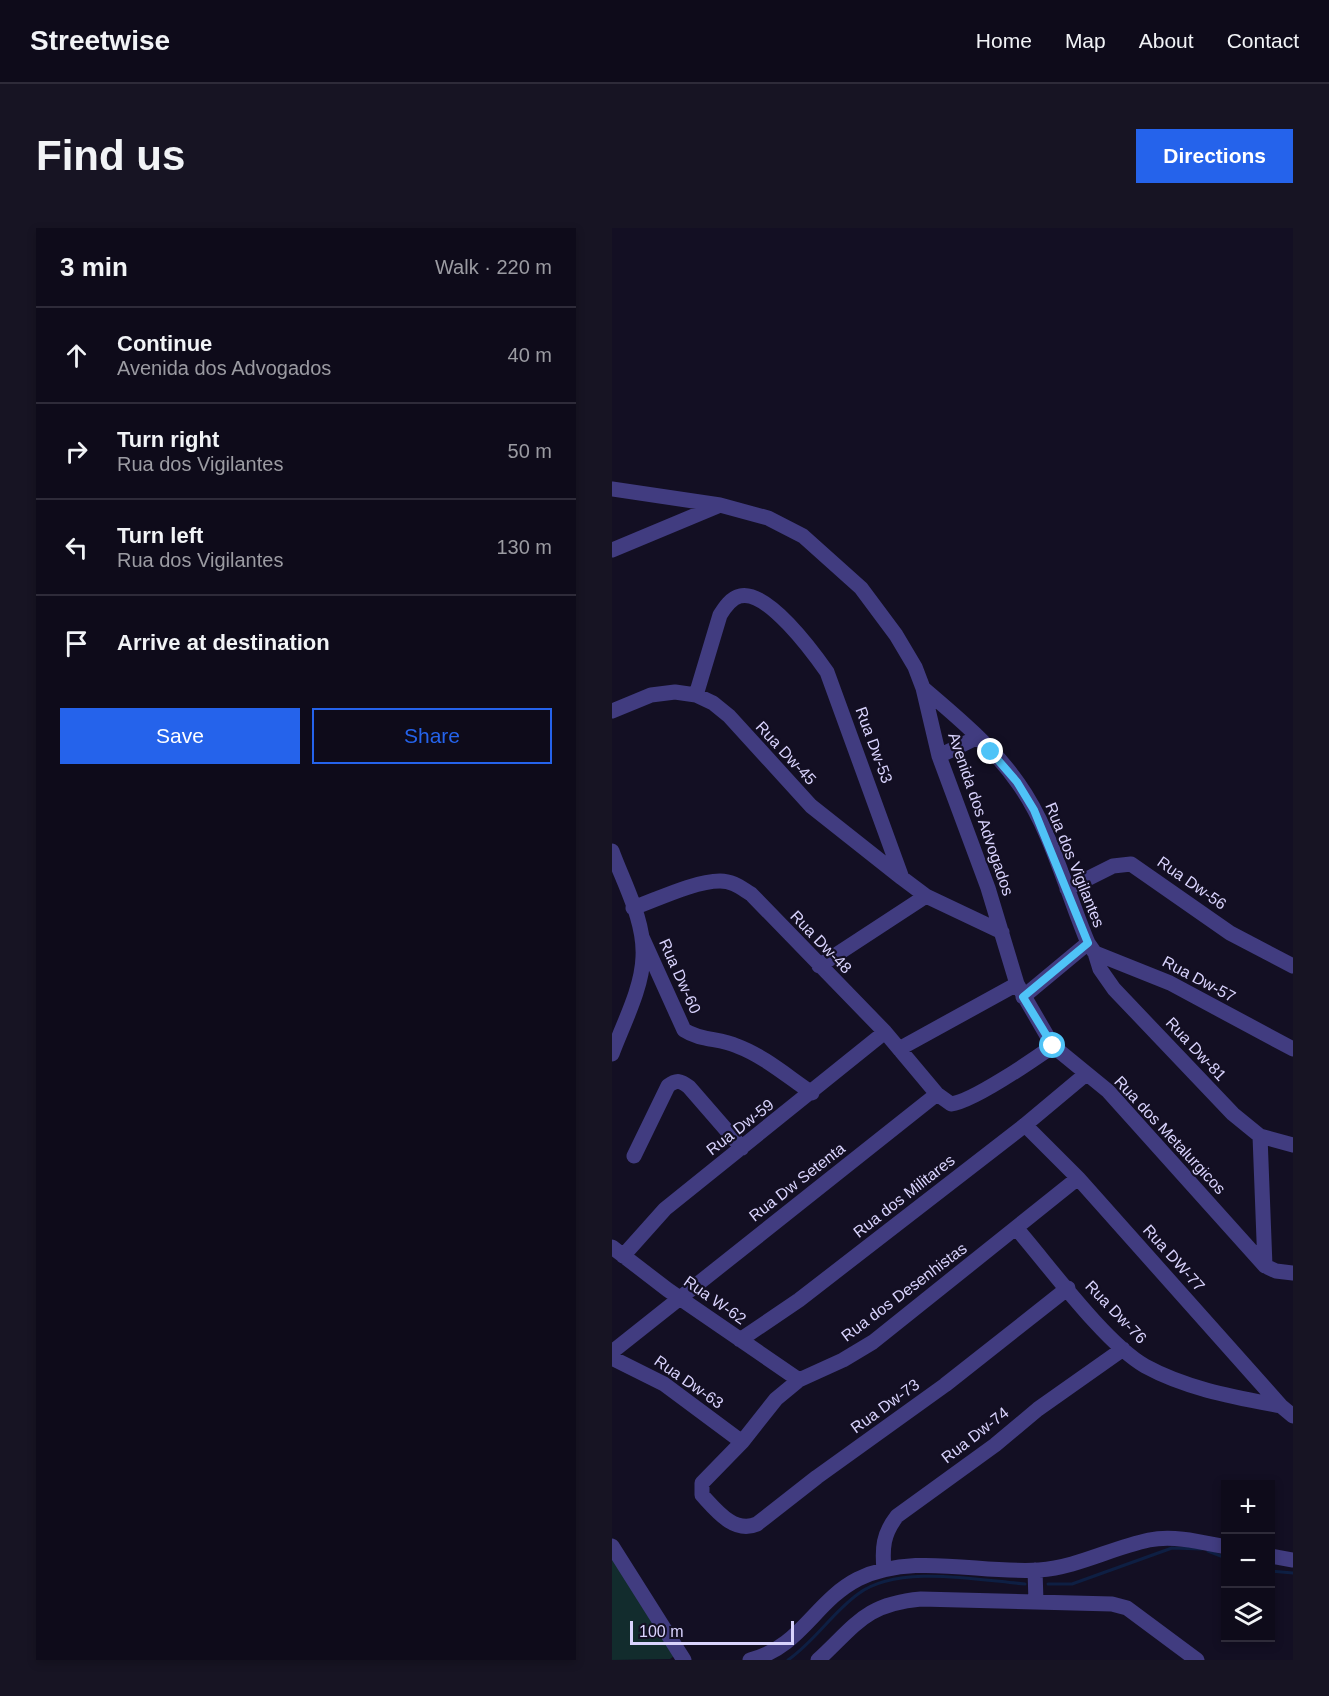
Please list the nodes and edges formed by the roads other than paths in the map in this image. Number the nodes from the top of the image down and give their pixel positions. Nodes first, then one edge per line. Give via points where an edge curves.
1 (612, 489) edge
2 (720, 505) junction
3 (612, 550) edge
4 (923, 688) junction
5 (696, 695) junction
6 (612, 711) edge
7 (978, 738) junction
8 (939, 756) junction
9 (612, 851) edge
10 (902, 878) junction
11 (1067, 889) junction
12 (926, 896) junction
13 (633, 908) junction
14 (1002, 932) junction
15 (642, 937) junction
16 (1092, 948) junction
17 (819, 966) junction
18 (1293, 966) edge
19 (1020, 991) junction
20 (885, 1032) junction
21 (1053, 1046) junction
22 (899, 1049) junction
23 (1293, 1049) edge
24 (612, 1054) edge
25 (1086, 1074) junction
26 (812, 1093) junction
27 (937, 1094) junction
28 (1026, 1125) junction
29 (1260, 1136) junction
30 (1293, 1145) edge
31 (742, 1148) junction
32 (634, 1156) dead end
33 (1078, 1178) junction
34 (1017, 1229) junction
35 (617, 1251) edge
36 (1265, 1266) junction
37 (1293, 1273) edge
38 (1068, 1288) junction
39 (680, 1298) junction
40 (740, 1340) junction
41 (1123, 1349) junction
42 (612, 1352) edge
43 (612, 1358) edge
44 (799, 1380) junction
45 (1281, 1406) junction
46 (1293, 1416) edge
47 (742, 1442) junction
48 (718, 1513) joint
49 (612, 1546) edge
50 (1221, 1546) edge
51 (1275, 1557) edge
52 (1293, 1560) edge
53 (884, 1570) junction
54 (1035, 1570) junction
55 (1036, 1602) junction
56 (684, 1660) edge
57 (750, 1660) edge
58 (818, 1660) edge
59 (1197, 1660) edge

1 - 2 street, Avenida dos Advogados
2 - 3 street
2 - 4 street, Avenida dos Advogados via 768,518 803,536 833,561 861,588 896,635
4 - 7 street, Rua dos Vigilantes
4 - 8 street, Avenida dos Advogados
5 - 6 street via 651,695
5 - 10 street, Rua Dw-45 via 729,716 811,806
5 - 10 street, Rua Dw-53 via 720,615 727,604 740,596 753,596 764,603 797,633 827,672
7 - 8 street
7 - 11 street, Rua dos Vigilantes via 1017,782 1034,810
8 - 14 street, Avenida dos Advogados
9 - 13 street
10 - 12 street, Rua Dw-45
11 - 16 street, Rua dos Vigilantes
11 - 18 street, Rua Dw-56 via 1113,866 1131,864 1230,933
12 - 14 street, Rua Dw-45
12 - 17 street
13 - 15 street
13 - 17 street, Rua Dw-48 via 704,884 737,884
14 - 19 street, Avenida dos Advogados
15 - 24 street via 640,976
15 - 26 street, Rua Dw-60 via 684,1030 697,1038 736,1045
16 - 19 street, Rua dos Vigilantes
16 - 23 street, Rua Dw-57 via 1170,983
16 - 29 street, Rua Dw-81 via 1114,989 1233,1114
17 - 20 street, Rua Dw-48
19 - 21 street, Avenida dos Advogados
19 - 22 street, Rua dos Vigilantes
20 - 22 street, Rua Dw-48
20 - 26 street, Rua Dw-59
21 - 25 street, Rua dos Metalurgicos
21 - 27 street, Rua Dw-48 via 962,1101 951,1104
22 - 27 street, Rua Dw-48
25 - 28 street, Rua dos Militares
25 - 36 street, Rua dos Metalurgicos via 1108,1091
26 - 31 street, Rua Dw-59
27 - 39 street, Rua Dw Setenta
28 - 33 street, Rua DW-77
28 - 40 street, Rua dos Militares via 799,1300
29 - 30 street, Rua Dw-81
29 - 36 street
31 - 32 street via 689,1087 674,1081
31 - 35 street, Rua Dw-59
33 - 34 street, Rua dos Desenhistas
33 - 45 street, Rua DW-77
34 - 38 street, Rua Dw-76
34 - 44 street, Rua dos Desenhistas via 873,1342
35 - 39 street, Rua W-62
36 - 37 street
38 - 41 street, Rua Dw-76
38 - 48 street, Rua Dw-73 via 757,1524 742,1527
39 - 40 street, Rua W-62
39 - 42 street, Rua Dw Setenta
40 - 44 street, Rua W-62
41 - 45 street, Rua Dw-76 via 1143,1365 1171,1378 1214,1393
41 - 53 street, Rua Dw-74 via 897,1516 887,1528 882,1545
43 - 47 street, Rua Dw-63 via 664,1384
44 - 47 street, Rua dos Desenhistas via 776,1399
45 - 46 street, Rua DW-77
47 - 48 street, Rua dos Desenhistas via 702,1483 702,1495
49 - 56 street
50 - 54 street via 1185,1539 1151,1540 1059,1568
51 - 52 street
53 - 54 street via 920,1565
53 - 57 street via 836,1594 786,1645
54 - 55 street
55 - 58 street via 895,1602 873,1610 853,1624
55 - 59 street via 1112,1604 1127,1608

